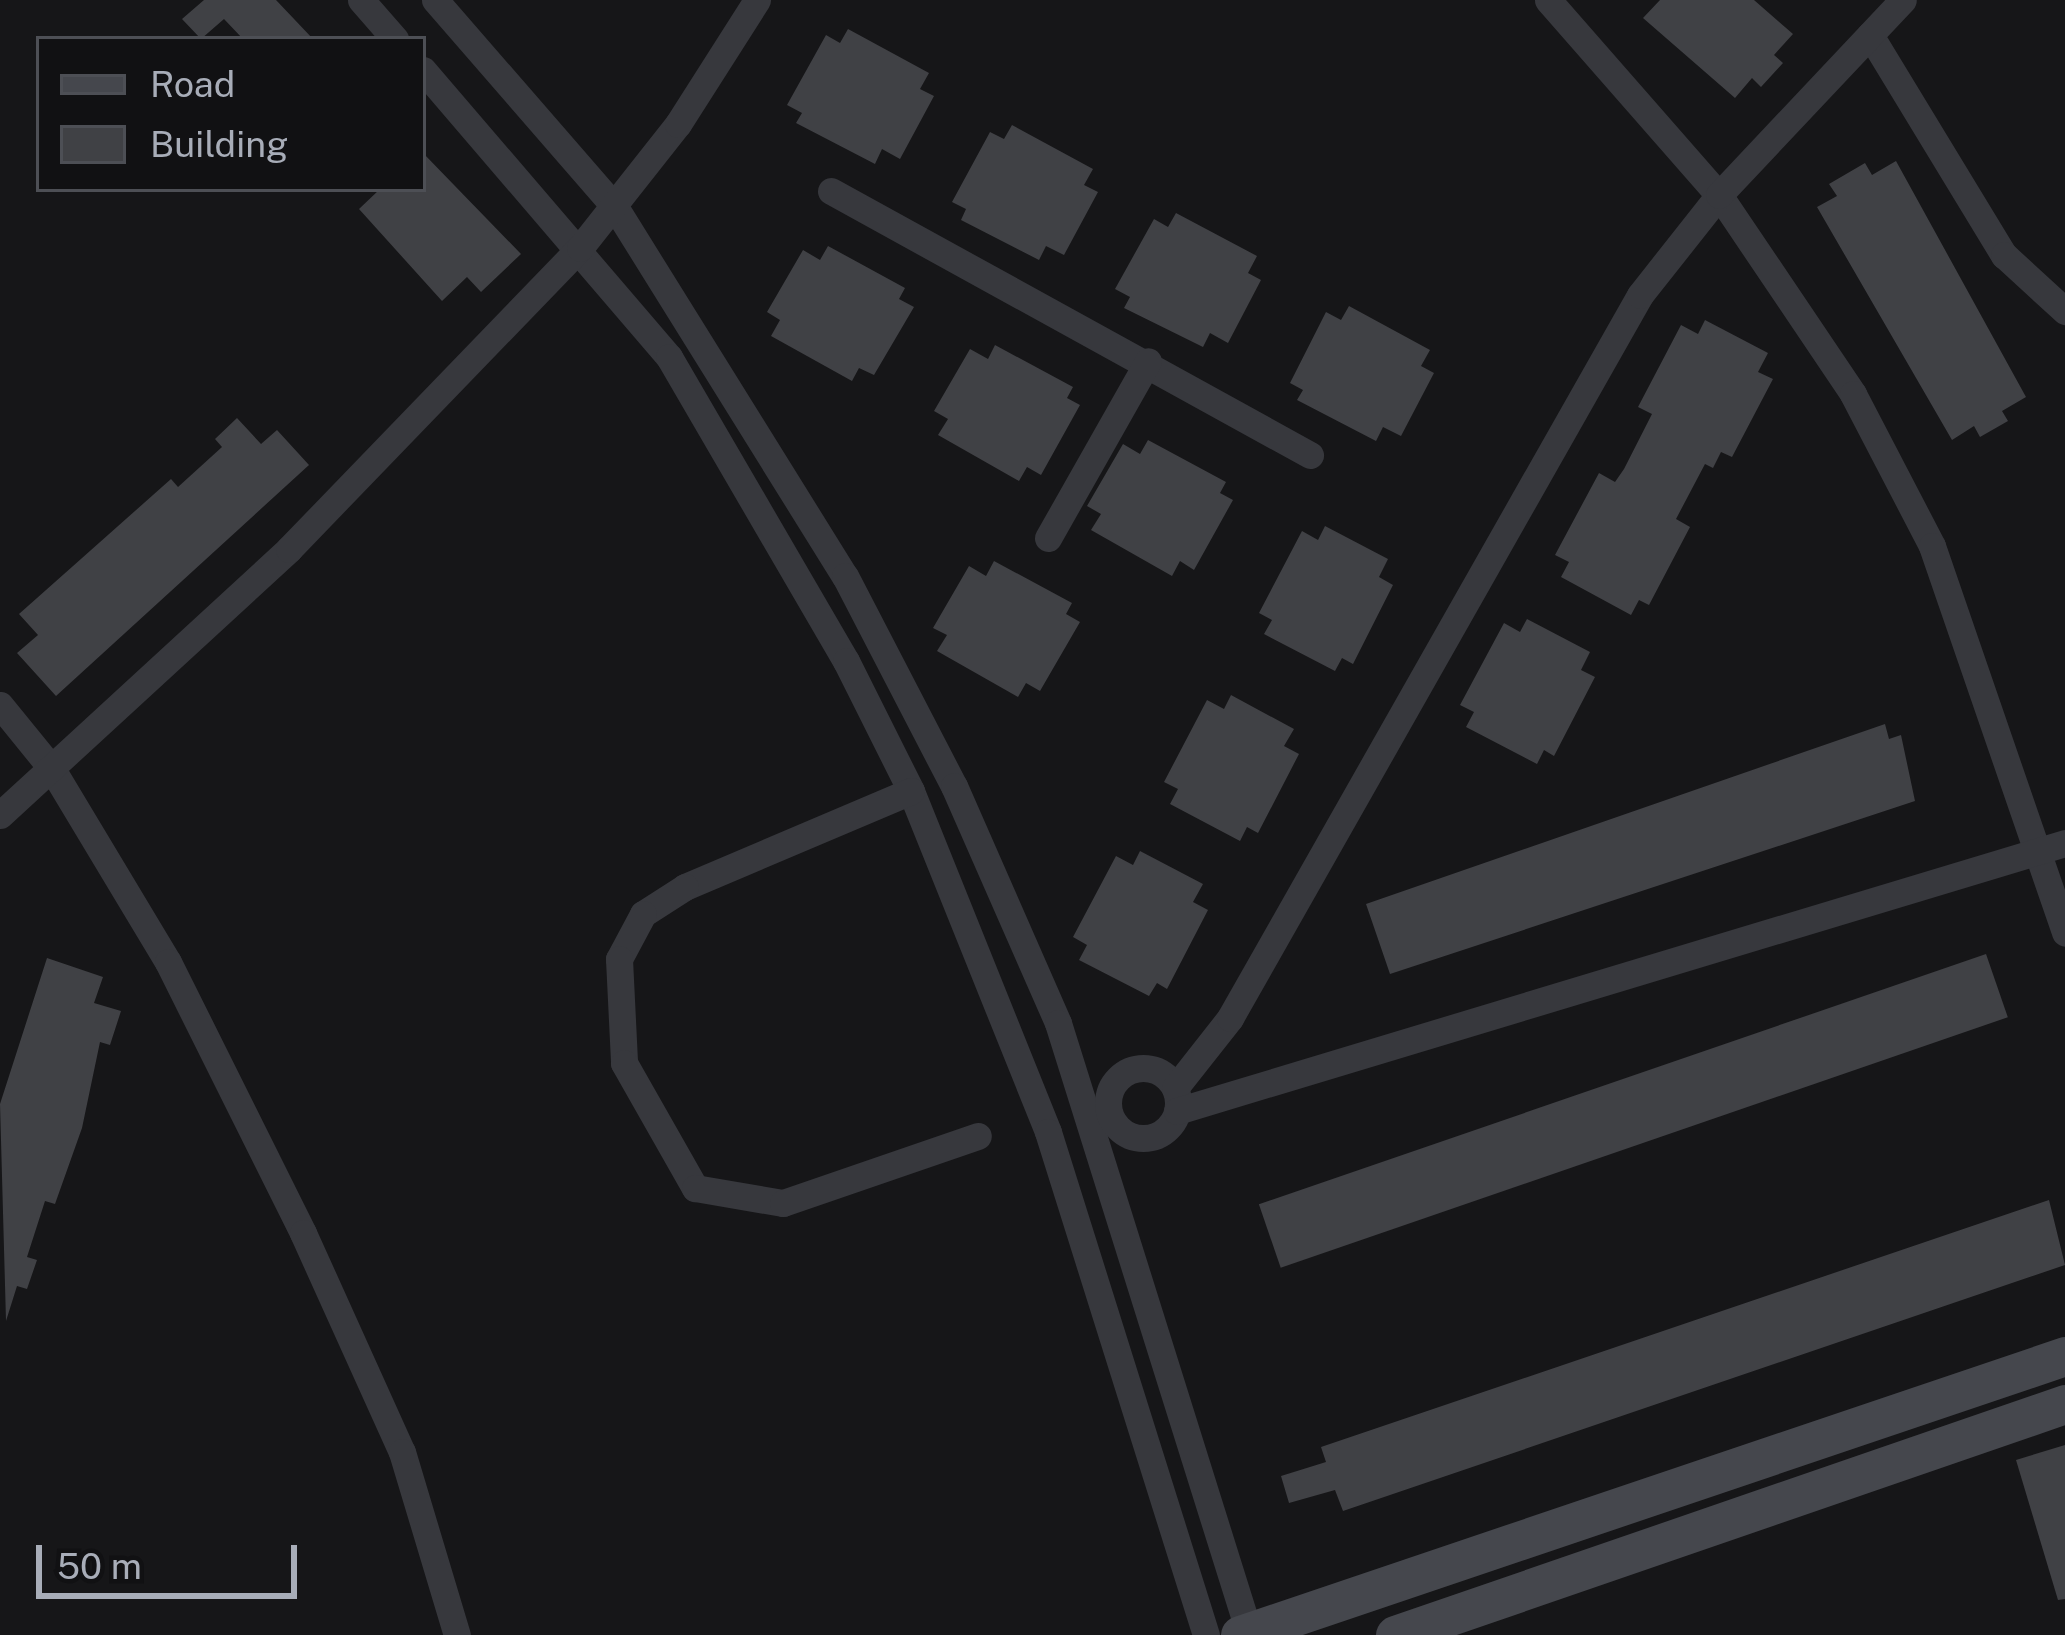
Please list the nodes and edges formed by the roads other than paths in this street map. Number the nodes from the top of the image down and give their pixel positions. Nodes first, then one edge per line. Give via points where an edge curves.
1 (361, 0) edge
2 (435, 0) edge
3 (757, 0) edge
4 (1547, 0) edge
5 (1903, 0) edge
6 (1870, 35) junction
7 (392, 36) edge
8 (426, 73) edge
9 (831, 191) dead end
10 (1719, 195) junction
11 (615, 207) junction
12 (580, 248) junction
13 (2065, 311) edge
14 (1148, 361) junction
15 (1310, 455) dead end
16 (1048, 538) dead end
17 (0, 705) edge
18 (52, 769) junction
19 (911, 791) junction
20 (0, 815) edge
21 (2065, 843) edge
22 (2037, 852) junction
23 (2065, 933) edge
24 (1176, 1100) junction
25 (1098, 1117) junction
26 (1048, 1132) junction
27 (978, 1136) dead end
28 (2065, 1356) edge
29 (2065, 1404) edge
30 (1246, 1634) edge
31 (458, 1635) edge
32 (1206, 1635) edge
33 (1395, 1635) edge

1 - 7 street
2 - 11 street
3 - 11 street
4 - 10 street
5 - 6 street
6 - 10 street
6 - 13 street via 2004,255
8 - 12 street
9 - 14 street
10 - 22 street via 1852,394 1932,546
10 - 24 street via 1640,296 1576,398 1230,1018
11 - 12 street
11 - 25 street via 844,576 1034,952
12 - 18 street via 289,549
12 - 19 street via 669,357 846,662
14 - 15 street
14 - 16 street
17 - 18 street
18 - 20 street
18 - 31 street via 168,962 303,1233 402,1452
19 - 26 street
19 - 27 street via 685,887 643,914 620,959 625,1063 695,1188 783,1203
21 - 22 street
22 - 23 street
22 - 24 street
24 - 25 street via 1165,1130 1144,1138
24 - 25 street via 1158,1071 1135,1069 1109,1091
25 - 26 street
25 - 30 street
26 - 32 street
28 - 30 main road
29 - 33 main road

